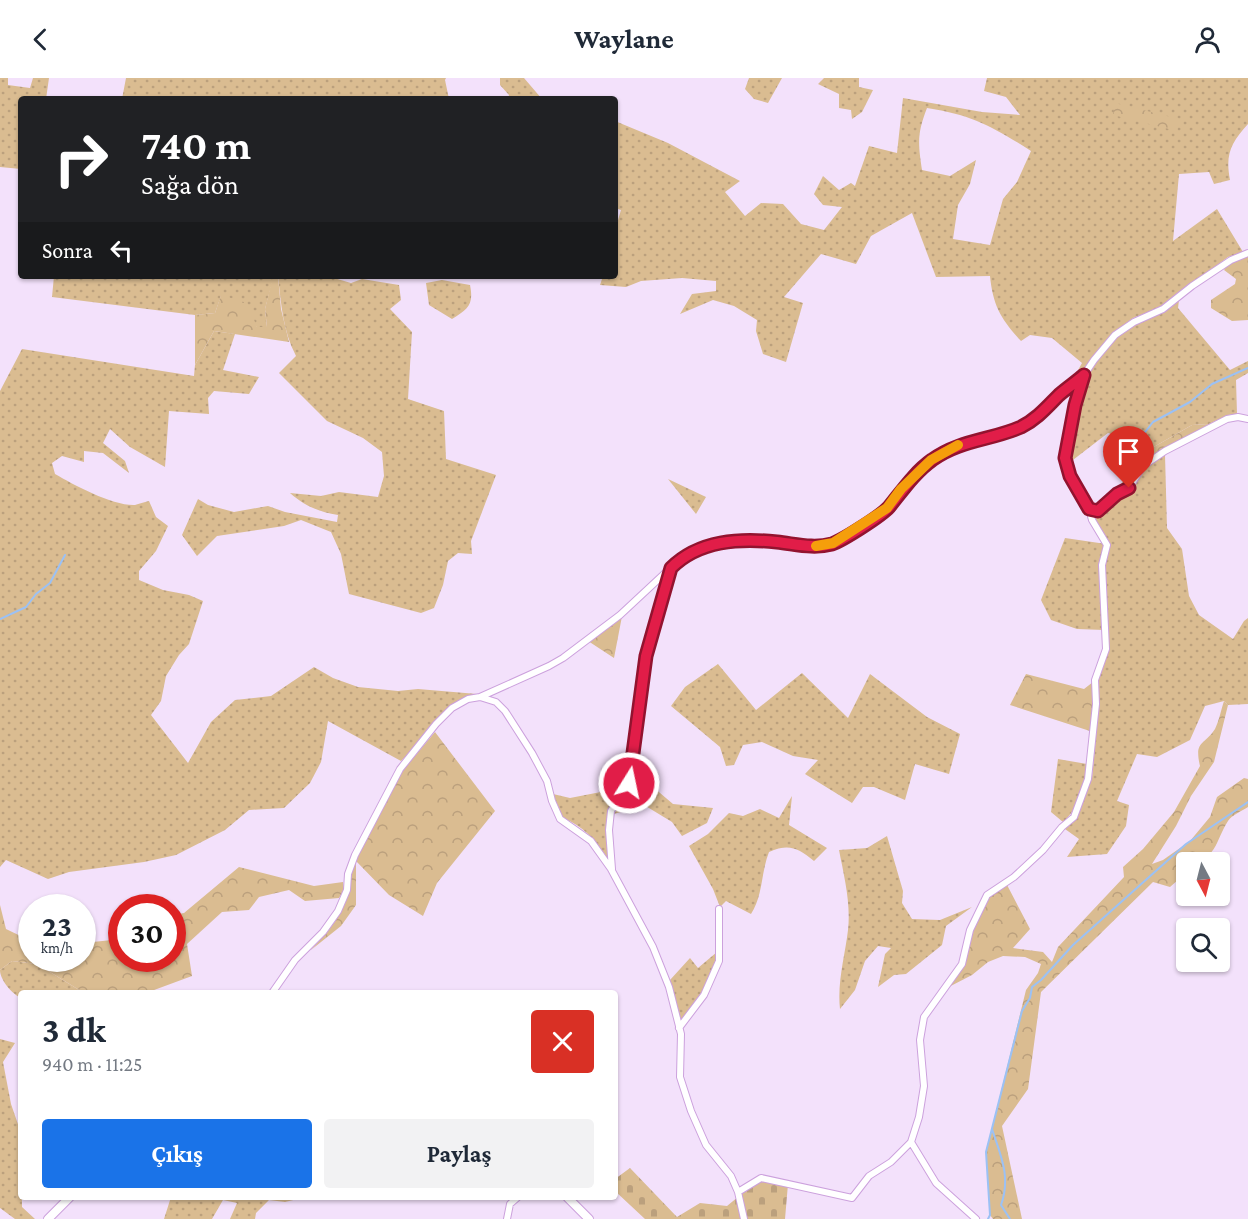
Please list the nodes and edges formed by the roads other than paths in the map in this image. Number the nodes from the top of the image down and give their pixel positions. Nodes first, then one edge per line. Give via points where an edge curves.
1 (1248, 253) edge
2 (1084, 375) junction
3 (1248, 419) edge
4 (1089, 509) junction
5 (671, 568) junction
6 (480, 697) junction
7 (613, 872) junction
8 (719, 909) dead end
9 (274, 990) edge
10 (679, 1028) junction
11 (911, 1142) junction
12 (738, 1192) junction
13 (67, 1200) edge
14 (515, 1200) edge
15 (570, 1200) edge
16 (48, 1219) edge
17 (507, 1219) edge
18 (589, 1219) edge
19 (744, 1219) edge
20 (976, 1219) edge

1 - 2 street via 1231,260 1163,309 1115,335
2 - 4 street via 1065,458 1070,476
2 - 5 street via 1020,428 956,446 931,460 887,508 833,543 808,546 747,540 723,542 699,549
3 - 4 street via 1227,419 1165,451 1143,466 1129,488 1098,511
4 - 11 street via 1107,545 1102,565 1106,650 1095,680 1088,779 1074,817 1014,877 987,895 970,930 962,964 924,1017 920,1040 924,1086
5 - 6 street via 620,615 563,657
5 - 7 street via 646,656 629,783 611,811
6 - 7 street via 496,702 505,711 542,771 561,819 591,841
6 - 9 street via 452,708 400,769 355,855 338,911
7 - 10 street via 653,947 669,987
8 - 10 street via 719,962 704,995
10 - 12 street via 680,1077 691,1111 706,1145 731,1176
11 - 12 street via 869,1176 852,1198 761,1178
11 - 20 street via 936,1183
12 - 19 street
13 - 16 street
14 - 17 street
15 - 18 street

